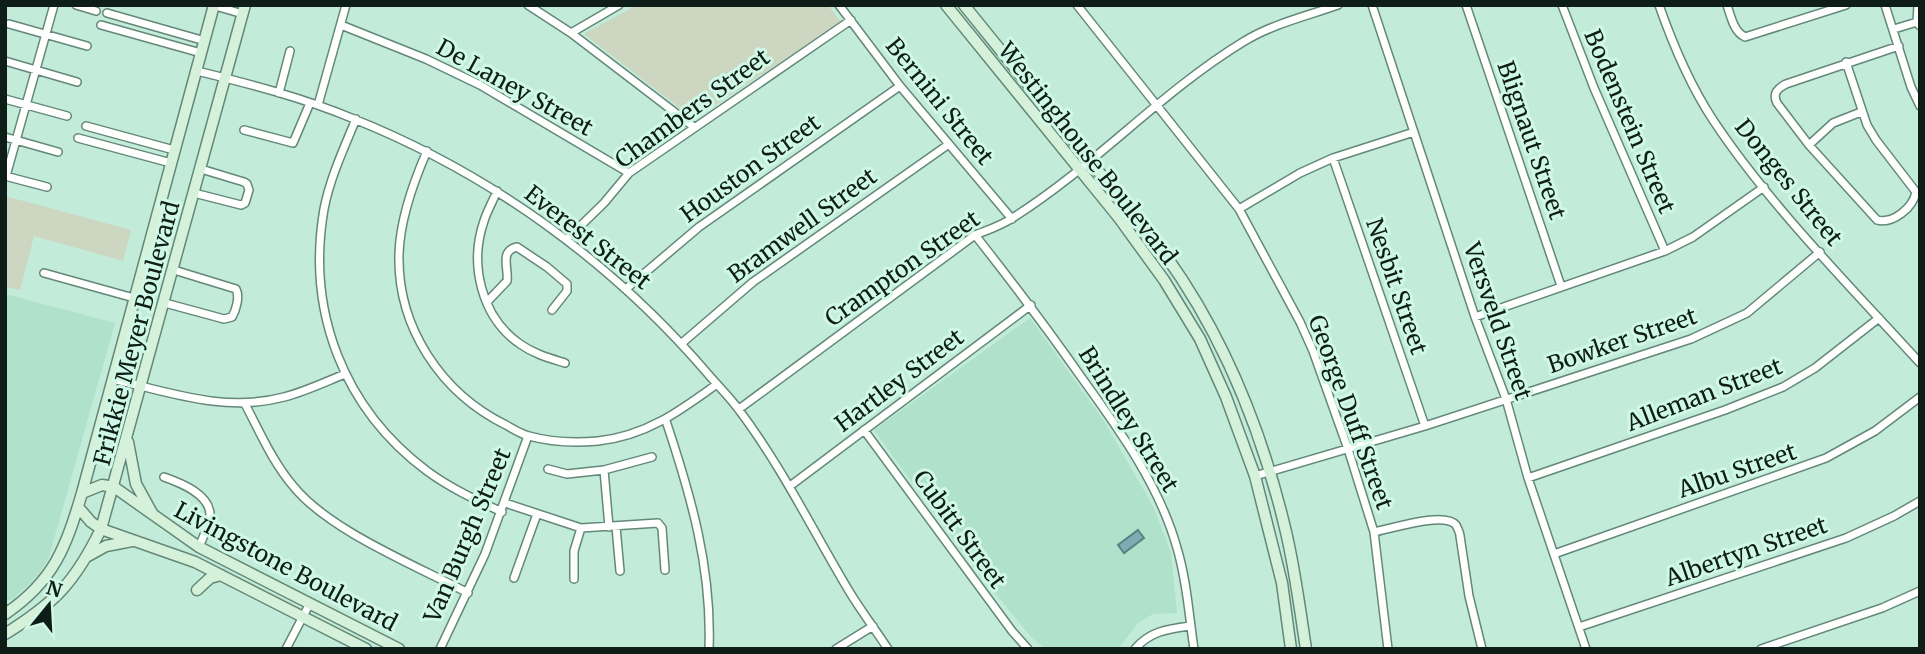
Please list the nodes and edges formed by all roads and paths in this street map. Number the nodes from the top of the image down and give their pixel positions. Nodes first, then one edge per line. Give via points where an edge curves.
1 (54, 5) edge
2 (76, 5) edge
3 (213, 5) edge
4 (346, 5) edge
5 (528, 5) edge
6 (620, 5) edge
7 (839, 5) edge
8 (946, 5) edge
9 (964, 5) edge
10 (1077, 5) edge
11 (1338, 5) edge
12 (1373, 5) edge
13 (1466, 5) edge
14 (1562, 5) edge
15 (1659, 5) edge
16 (1727, 5) edge
17 (1846, 5) edge
18 (1885, 5) edge
19 (1918, 5) edge
20 (1828, 8) edge
21 (244, 9) edge
22 (96, 11) dead end
23 (107, 13) dead end
24 (851, 20) junction
25 (9, 24) dead end
26 (1918, 24) edge
27 (101, 25) dead end
28 (341, 25) junction
29 (1894, 29) junction
30 (571, 33) junction
31 (46, 34) junction
32 (205, 41) junction
33 (87, 46) dead end
34 (1899, 46) junction
35 (290, 51) dead end
36 (201, 53) junction
37 (5, 61) edge
38 (1846, 62) junction
39 (36, 70) junction
40 (197, 71) junction
41 (224, 78) junction
42 (77, 82) dead end
43 (900, 86) junction
44 (279, 93) junction
45 (5, 99) edge
46 (314, 104) junction
47 (26, 105) junction
48 (1158, 106) junction
49 (1920, 106) edge
50 (1861, 112) junction
51 (67, 116) dead end
52 (356, 119) junction
53 (86, 126) dead end
54 (694, 127) junction
55 (244, 131) dead end
56 (1414, 132) junction
57 (5, 137) edge
58 (78, 138) dead end
59 (16, 140) junction
60 (949, 144) junction
61 (1809, 145) junction
62 (174, 150) junction
63 (427, 151) junction
64 (58, 152) dead end
65 (1333, 158) junction
66 (1089, 162) junction
67 (171, 163) junction
68 (201, 169) junction
69 (1080, 170) junction
70 (629, 173) junction
71 (6, 176) edge
72 (47, 187) dead end
73 (1764, 187) junction
74 (497, 191) junction
75 (194, 193) junction
76 (1239, 209) junction
77 (1012, 219) junction
78 (975, 235) junction
79 (567, 239) junction
80 (1665, 251) junction
81 (1820, 252) junction
82 (174, 270) junction
83 (44, 273) dead end
84 (1561, 286) junction
85 (627, 288) junction
86 (134, 298) junction
87 (487, 302) junction
88 (165, 303) junction
89 (1031, 305) junction
90 (552, 310) dead end
91 (1475, 317) junction
92 (1879, 318) junction
93 (682, 343) junction
94 (565, 363) dead end
95 (1920, 363) edge
96 (345, 374) junction
97 (112, 379) junction
98 (717, 384) junction
99 (141, 386) junction
100 (1920, 397) edge
101 (1506, 399) junction
102 (245, 404) junction
103 (739, 410) junction
104 (666, 421) junction
105 (1425, 426) junction
106 (864, 430) junction
107 (528, 436) junction
108 (128, 438) junction
109 (1348, 449) junction
110 (652, 457) dead end
111 (548, 469) dead end
112 (604, 470) junction
113 (1270, 471) junction
114 (1255, 476) junction
115 (164, 477) dead end
116 (1528, 478) junction
117 (790, 486) junction
118 (114, 487) junction
119 (82, 493) junction
120 (1920, 501) edge
121 (505, 503) junction
122 (78, 507) junction
123 (502, 512) junction
124 (537, 514) junction
125 (155, 517) junction
126 (612, 527) junction
127 (581, 528) junction
128 (101, 529) junction
129 (1374, 532) junction
130 (136, 541) junction
131 (200, 547) junction
132 (1554, 554) junction
133 (88, 556) junction
134 (665, 570) dead end
135 (620, 571) dead end
136 (220, 575) junction
137 (514, 578) dead end
138 (574, 579) dead end
139 (197, 590) dead end
140 (1920, 591) edge
141 (468, 593) junction
142 (310, 603) junction
143 (5, 614) edge
144 (303, 617) junction
145 (873, 626) junction
146 (1190, 626) junction
147 (1579, 628) junction
148 (5, 634) edge
149 (286, 649) edge
150 (366, 649) edge
151 (399, 649) edge
152 (440, 649) edge
153 (709, 649) edge
154 (836, 649) edge
155 (888, 649) edge
156 (1028, 649) edge
157 (1135, 649) edge
158 (1194, 649) edge
159 (1291, 649) edge
160 (1306, 649) edge
161 (1388, 649) edge
162 (1482, 649) edge
163 (1586, 649) edge
164 (1761, 649) edge

1 - 31 street
2 - 22 street
3 - 21 street
3 - 32 street, Frikkie Meyer Boulevard
4 - 28 street
5 - 30 street
6 - 30 street
7 - 24 street, Bernini Street
8 - 69 street, Westinghouse Boulevard
9 - 66 street, Westinghouse Boulevard
10 - 48 street, George Duff Street
11 - 48 street, Crampton Street via 1246,40
12 - 56 street, Versveld Street
13 - 84 street, Blignaut Street
14 - 80 street, Bodenstein Street
15 - 73 street, Donges Street via 1695,89
16 - 20 street via 1745,37
17 - 20 street
18 - 29 street
19 - 26 street
21 - 41 street, Frikkie Meyer Boulevard
23 - 32 street
24 - 43 street, Bernini Street
24 - 54 street, Chambers Street
25 - 31 street
26 - 29 street
27 - 36 street
28 - 46 street
28 - 70 street, De Laney Street via 480,85
29 - 34 street
30 - 54 street
31 - 33 street
31 - 39 street
32 - 36 street, Frikkie Meyer Boulevard
34 - 38 street
34 - 49 street
35 - 44 street
36 - 40 street, Frikkie Meyer Boulevard
37 - 39 street
38 - 50 street
38 - 61 street via 1786,84 1776,93 1777,103
39 - 42 street
39 - 47 street
40 - 41 street, Everest Street
40 - 62 street, Frikkie Meyer Boulevard
41 - 44 street, Everest Street
41 - 68 street, Frikkie Meyer Boulevard
43 - 60 street, Bernini Street
43 - 85 street, Houston Street via 699,227
44 - 46 street, Everest Street
45 - 47 street
46 - 52 street, Everest Street
46 - 55 street via 293,143
47 - 51 street
47 - 59 street
48 - 66 street, Crampton Street
48 - 76 street, George Duff Street
50 - 61 street via 1833,123
50 - 61 street via 1875,140 1916,192 1910,206 1890,221 1872,216
52 - 63 street, Everest Street
52 - 96 street via 334,175 320,244 324,310 332,346
53 - 62 street
54 - 70 street, Chambers Street
56 - 65 street
56 - 91 street, Versveld Street
57 - 59 street
58 - 67 street
59 - 64 street
59 - 71 street
60 - 77 street, Bernini Street
60 - 93 street, Bramwell Street via 752,282
62 - 67 street, Frikkie Meyer Boulevard
63 - 74 street, Everest Street
63 - 107 street via 403,223 399,253 411,322 444,380 487,415
65 - 76 street via 1277,184
65 - 105 street, Nesbit Street
66 - 69 street, Crampton Street
66 - 113 street, Westinghouse Boulevard via 1151,236 1193,298 1243,396
67 - 86 street, Frikkie Meyer Boulevard
68 - 75 street, Frikkie Meyer Boulevard
68 - 75 street via 243,181 249,190 241,205
69 - 77 street, Crampton Street
69 - 114 street, Westinghouse Boulevard via 1146,255 1200,339
70 - 79 street, Chambers Street
71 - 72 street
73 - 80 street
73 - 81 street, Donges Street
74 - 79 street, Everest Street
74 - 87 street via 484,221 477,261
75 - 82 street, Frikkie Meyer Boulevard
76 - 109 street, George Duff Street via 1313,351
77 - 78 street, Crampton Street
78 - 89 street, Brindley Street
78 - 103 street, Crampton Street
79 - 85 street, Everest Street
80 - 84 street
81 - 92 street, Donges Street
81 - 101 street, Bowker Street via 1747,313 1723,326
82 - 88 street, Frikkie Meyer Boulevard
82 - 88 street via 236,289 234,313 224,319
83 - 86 street
84 - 91 street
85 - 93 street, Everest Street
86 - 97 street, Frikkie Meyer Boulevard
87 - 90 street via 506,281 506,254 517,247 567,283 567,291
87 - 94 street via 518,343
88 - 99 street, Frikkie Meyer Boulevard
89 - 106 street, Hartley Street
89 - 146 street, Brindley Street via 1111,419 1161,506 1177,547
91 - 101 street, Versveld Street
92 - 95 street, Donges Street
92 - 116 street, Alleman Street via 1783,387
93 - 98 street, Everest Street
96 - 102 street via 284,397
96 - 123 street via 380,427 427,471
97 - 99 street
97 - 119 street, Frikkie Meyer Boulevard
98 - 103 street, Everest Street
98 - 104 street
99 - 102 street via 197,400
99 - 108 street, Frikkie Meyer Boulevard
100 - 132 street, Albu Street via 1875,431 1826,458
101 - 105 street, Bowker Street
101 - 116 street, Versveld Street
102 - 141 street via 276,463 317,510
103 - 117 street, Everest Street
104 - 107 street via 600,441
104 - 153 street via 690,492 702,547
105 - 109 street, Bowker Street
106 - 117 street, Hartley Street
106 - 156 street, Cubitt Street
107 - 121 street, Van Burgh Street
108 - 118 street, Frikkie Meyer Boulevard
108 - 125 street via 136,484
109 - 113 street, Bowker Street
109 - 129 street, George Duff Street
110 - 112 street
111 - 112 street via 568,474
112 - 126 street
113 - 114 street, Bowker Street
113 - 160 street, Westinghouse Boulevard via 1287,535
114 - 159 street, Westinghouse Boulevard via 1282,583
115 - 131 street via 198,493 206,505 210,517
116 - 132 street, Versveld Street
117 - 145 street, Everest Street
118 - 119 street via 102,485
118 - 125 street, Livingstone Boulevard
118 - 128 street, Frikkie Meyer Boulevard
119 - 122 street, Frikkie Meyer Boulevard
120 - 147 street, Albertyn Street via 1846,538
121 - 123 street, Van Burgh Street
121 - 124 street
122 - 128 street, Livingstone Boulevard
122 - 143 street, Frikkie Meyer Boulevard via 53,568 41,585
123 - 141 street, Van Burgh Street
124 - 127 street
124 - 137 street
125 - 131 street, Livingstone Boulevard
126 - 127 street
126 - 134 street via 660,524
126 - 135 street
127 - 138 street via 574,551
128 - 130 street, Livingstone Boulevard
128 - 133 street, Frikkie Meyer Boulevard
129 - 161 street, George Duff Street
129 - 162 street via 1431,520 1457,526
130 - 133 street via 106,546
130 - 136 street, Livingstone Boulevard
131 - 142 street, Livingstone Boulevard
132 - 147 street, Versveld Street
133 - 148 street, Frikkie Meyer Boulevard via 57,598
136 - 139 street
136 - 144 street, Livingstone Boulevard
140 - 164 street
141 - 152 street, Van Burgh Street
142 - 144 street
142 - 151 street, Livingstone Boulevard
144 - 149 street
144 - 150 street, Livingstone Boulevard
145 - 154 street
145 - 155 street, Everest Street
146 - 157 street via 1158,631
146 - 158 street, Brindley Street
147 - 163 street, Versveld Street

